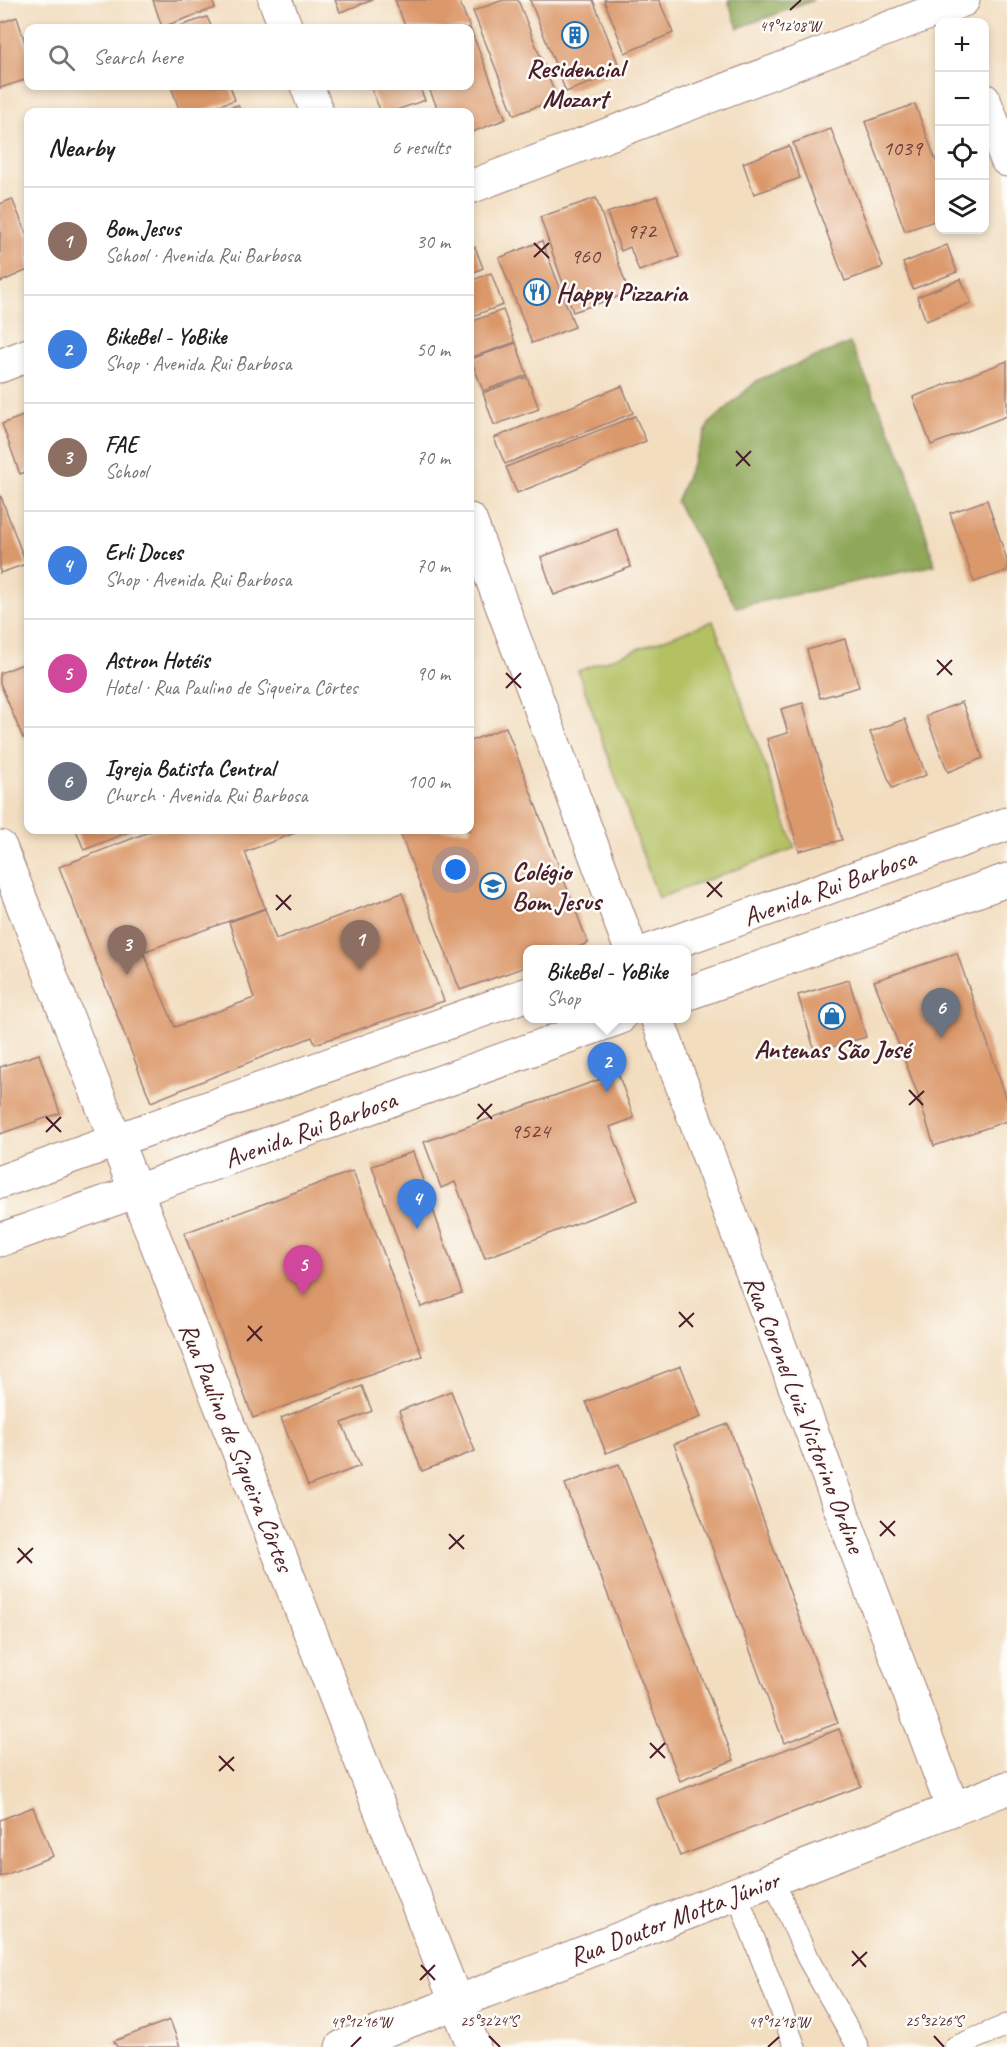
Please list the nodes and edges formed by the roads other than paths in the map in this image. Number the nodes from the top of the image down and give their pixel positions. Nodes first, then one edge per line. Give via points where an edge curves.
1 (275, 0) edge
2 (954, 7) edge
3 (284, 24) edge
4 (309, 90) edge
5 (315, 108) edge
6 (989, 113) edge
7 (1007, 160) edge
8 (474, 186) edge
9 (24, 357) edge
10 (0, 366) edge
11 (474, 531) edge
12 (1007, 824) edge
13 (0, 847) edge
14 (1007, 880) edge
15 (629, 945) edge
16 (666, 945) edge
17 (691, 993) edge
18 (523, 996) edge
19 (605, 1023) edge
20 (659, 1023) edge
21 (116, 1141) junction
22 (0, 1182) edge
23 (136, 1191) junction
24 (0, 1240) edge
25 (1007, 1788) edge
26 (953, 1809) junction
27 (773, 1880) junction
28 (736, 1894) junction
29 (457, 2002) junction
30 (1007, 2025) edge
31 (342, 2047) edge
32 (474, 2047) edge
33 (795, 2047) edge
34 (858, 2047) edge
35 (955, 2047) edge

1 - 3 street
2 - 8 street
4 - 5 street
6 - 7 street
9 - 10 street
11 - 15 street
12 - 16 street, Avenida Rui Barbosa
13 - 21 street, Rua Paulino de Siqueira Côrtes
14 - 17 street, Avenida Rui Barbosa
18 - 21 street
19 - 23 street, Avenida Rui Barbosa
20 - 26 street, Rua Coronel Luiz Victorino Ordine
21 - 22 street
21 - 23 street, Rua Paulino de Siqueira Côrtes
23 - 24 street, Avenida Rui Barbosa
23 - 29 street, Rua Paulino de Siqueira Côrtes
25 - 26 street, Rua Doutor Motta Júnior
26 - 27 street, Rua Doutor Motta Júnior
27 - 28 street, Rua Doutor Motta Júnior
27 - 34 lane via 807,1957
28 - 29 street, Rua Doutor Motta Júnior
28 - 33 lane
29 - 31 street, Rua Doutor Motta Júnior
29 - 32 street, Rua Paulino de Siqueira Côrtes
30 - 35 lane

